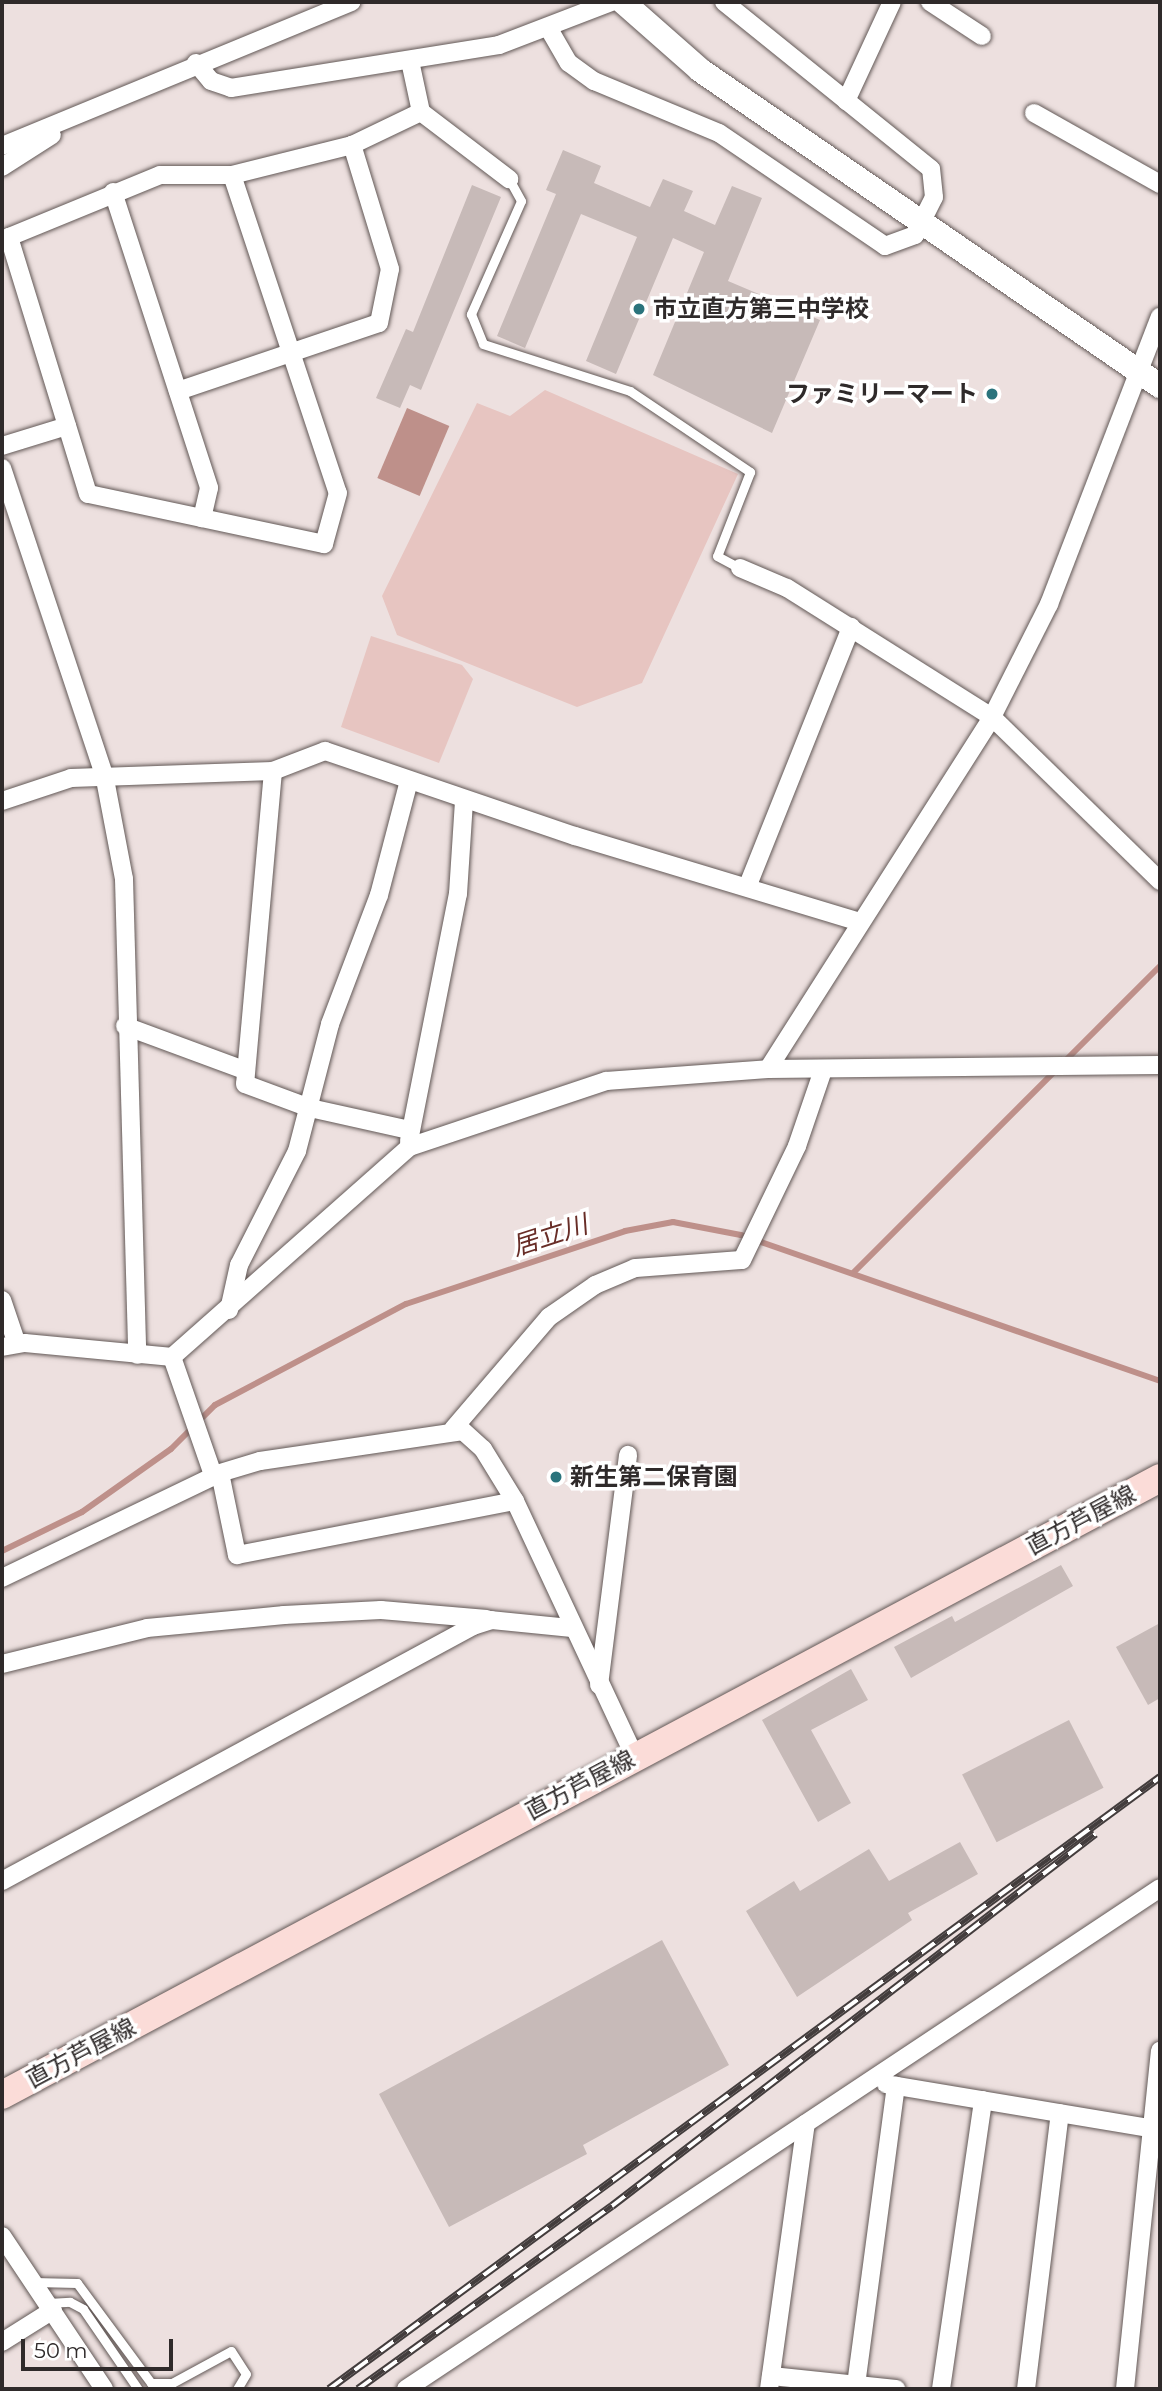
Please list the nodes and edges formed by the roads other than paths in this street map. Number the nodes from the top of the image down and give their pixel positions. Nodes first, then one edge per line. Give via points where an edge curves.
1 (351, 2) edge
2 (611, 2) edge
3 (624, 2) edge
4 (724, 2) edge
5 (892, 2) edge
6 (930, 2) edge
7 (549, 29) junction
8 (982, 36) dead end
9 (410, 61) junction
10 (196, 62) junction
11 (846, 100) junction
12 (90, 110) junction
13 (421, 112) junction
14 (1034, 113) dead end
15 (352, 145) junction
16 (2, 146) edge
17 (2, 167) edge
18 (232, 175) junction
19 (509, 179) joint
20 (1160, 184) edge
21 (113, 192) junction
22 (914, 216) junction
23 (1160, 317) edge
24 (291, 352) junction
25 (1152, 378) edge
26 (178, 391) junction
27 (67, 426) junction
28 (2, 446) edge
29 (2, 468) edge
30 (202, 518) junction
31 (740, 568) joint
32 (851, 627) junction
33 (992, 718) junction
34 (273, 771) junction
35 (104, 774) junction
36 (409, 781) junction
37 (464, 800) junction
38 (2, 801) edge
39 (1160, 881) edge
40 (748, 885) junction
41 (857, 921) junction
42 (125, 1026) junction
43 (1160, 1065) edge
44 (768, 1069) junction
45 (244, 1070) junction
46 (823, 1070) junction
47 (310, 1108) junction
48 (409, 1139) junction
49 (2, 1300) edge
50 (229, 1310) junction
51 (9, 1345) edge
52 (137, 1355) junction
53 (172, 1357) junction
54 (453, 1429) junction
55 (628, 1455) dead end
56 (216, 1474) junction
57 (1160, 1478) edge
58 (515, 1501) junction
59 (2, 1578) edge
60 (491, 1620) junction
61 (571, 1628) junction
62 (2, 1664) edge
63 (599, 1685) junction
64 (635, 1755) junction
65 (2, 1881) edge
66 (1160, 1888) edge
67 (1160, 2052) edge
68 (876, 2082) junction
69 (896, 2085) junction
70 (2, 2095) edge
71 (983, 2100) junction
72 (1060, 2113) junction
73 (806, 2124) junction
74 (1156, 2129) edge
75 (2, 2236) edge
76 (34, 2282) junction
77 (51, 2306) junction
78 (2, 2342) edge
79 (770, 2383) edge
80 (856, 2385) junction
81 (104, 2389) edge
82 (138, 2389) edge
83 (237, 2389) edge
84 (406, 2389) edge
85 (897, 2389) edge
86 (941, 2389) edge
87 (1026, 2389) edge
88 (1125, 2389) edge

1 - 10 street
2 - 7 street
3 - 22 street via 700,70
4 - 11 street
5 - 11 street
6 - 8 street
7 - 9 street
7 - 22 street via 569,63 594,81 719,133 885,246 915,235
9 - 10 street via 231,88 211,81
9 - 13 street
10 - 12 street
11 - 22 street via 931,169 934,197
12 - 16 street
12 - 17 street
13 - 15 street
13 - 19 street
14 - 20 street
15 - 18 street
15 - 24 street via 390,269 379,323
18 - 21 street via 160,175
18 - 24 street
19 - 31 lane via 521,201 471,314 483,344 630,391 750,472 717,556
21 - 26 street
21 - 27 street via 9,237
22 - 25 street
23 - 25 street
24 - 26 street
24 - 30 street via 338,493 324,544
25 - 33 street
26 - 30 street via 209,488
27 - 28 street
27 - 30 street via 88,494
29 - 35 street
31 - 32 street
32 - 33 street
32 - 40 street
33 - 39 street
33 - 41 street
34 - 35 street via 196,778
34 - 36 street via 325,751
34 - 45 street
35 - 38 street
35 - 42 street via 124,879
36 - 37 street
36 - 47 street
37 - 40 street
37 - 48 street via 458,894
40 - 41 street
41 - 44 street
42 - 45 street
42 - 52 street
43 - 46 street
44 - 46 street
44 - 48 street via 606,1081
45 - 47 street via 252,1091
46 - 54 street via 796,1146 737,1264 635,1268 595,1285 549,1317
47 - 48 street
47 - 50 street via 293,1161 240,1265
48 - 50 street
49 - 51 street
50 - 53 street
51 - 52 street
52 - 53 street
53 - 56 street
54 - 56 street
54 - 58 street via 472,1435
55 - 63 street
56 - 58 street via 237,1555
56 - 59 street
57 - 64 main road, 直方芦屋線
58 - 61 street
60 - 61 street
60 - 62 street via 380,1610 284,1615 147,1628
60 - 65 street
61 - 63 street
63 - 64 street
64 - 70 main road, 直方芦屋線
66 - 68 street
67 - 74 street
68 - 69 street
68 - 73 street
69 - 71 street
69 - 80 street
71 - 72 street
71 - 86 street
72 - 74 street
72 - 87 street
73 - 79 street
73 - 84 street
74 - 88 street
75 - 76 street
76 - 77 street
76 - 83 lane via 77,2283 151,2383 172,2383 231,2351 247,2374
77 - 78 street
77 - 81 street
77 - 82 lane via 70,2302 83,2309
79 - 80 street
80 - 85 street

